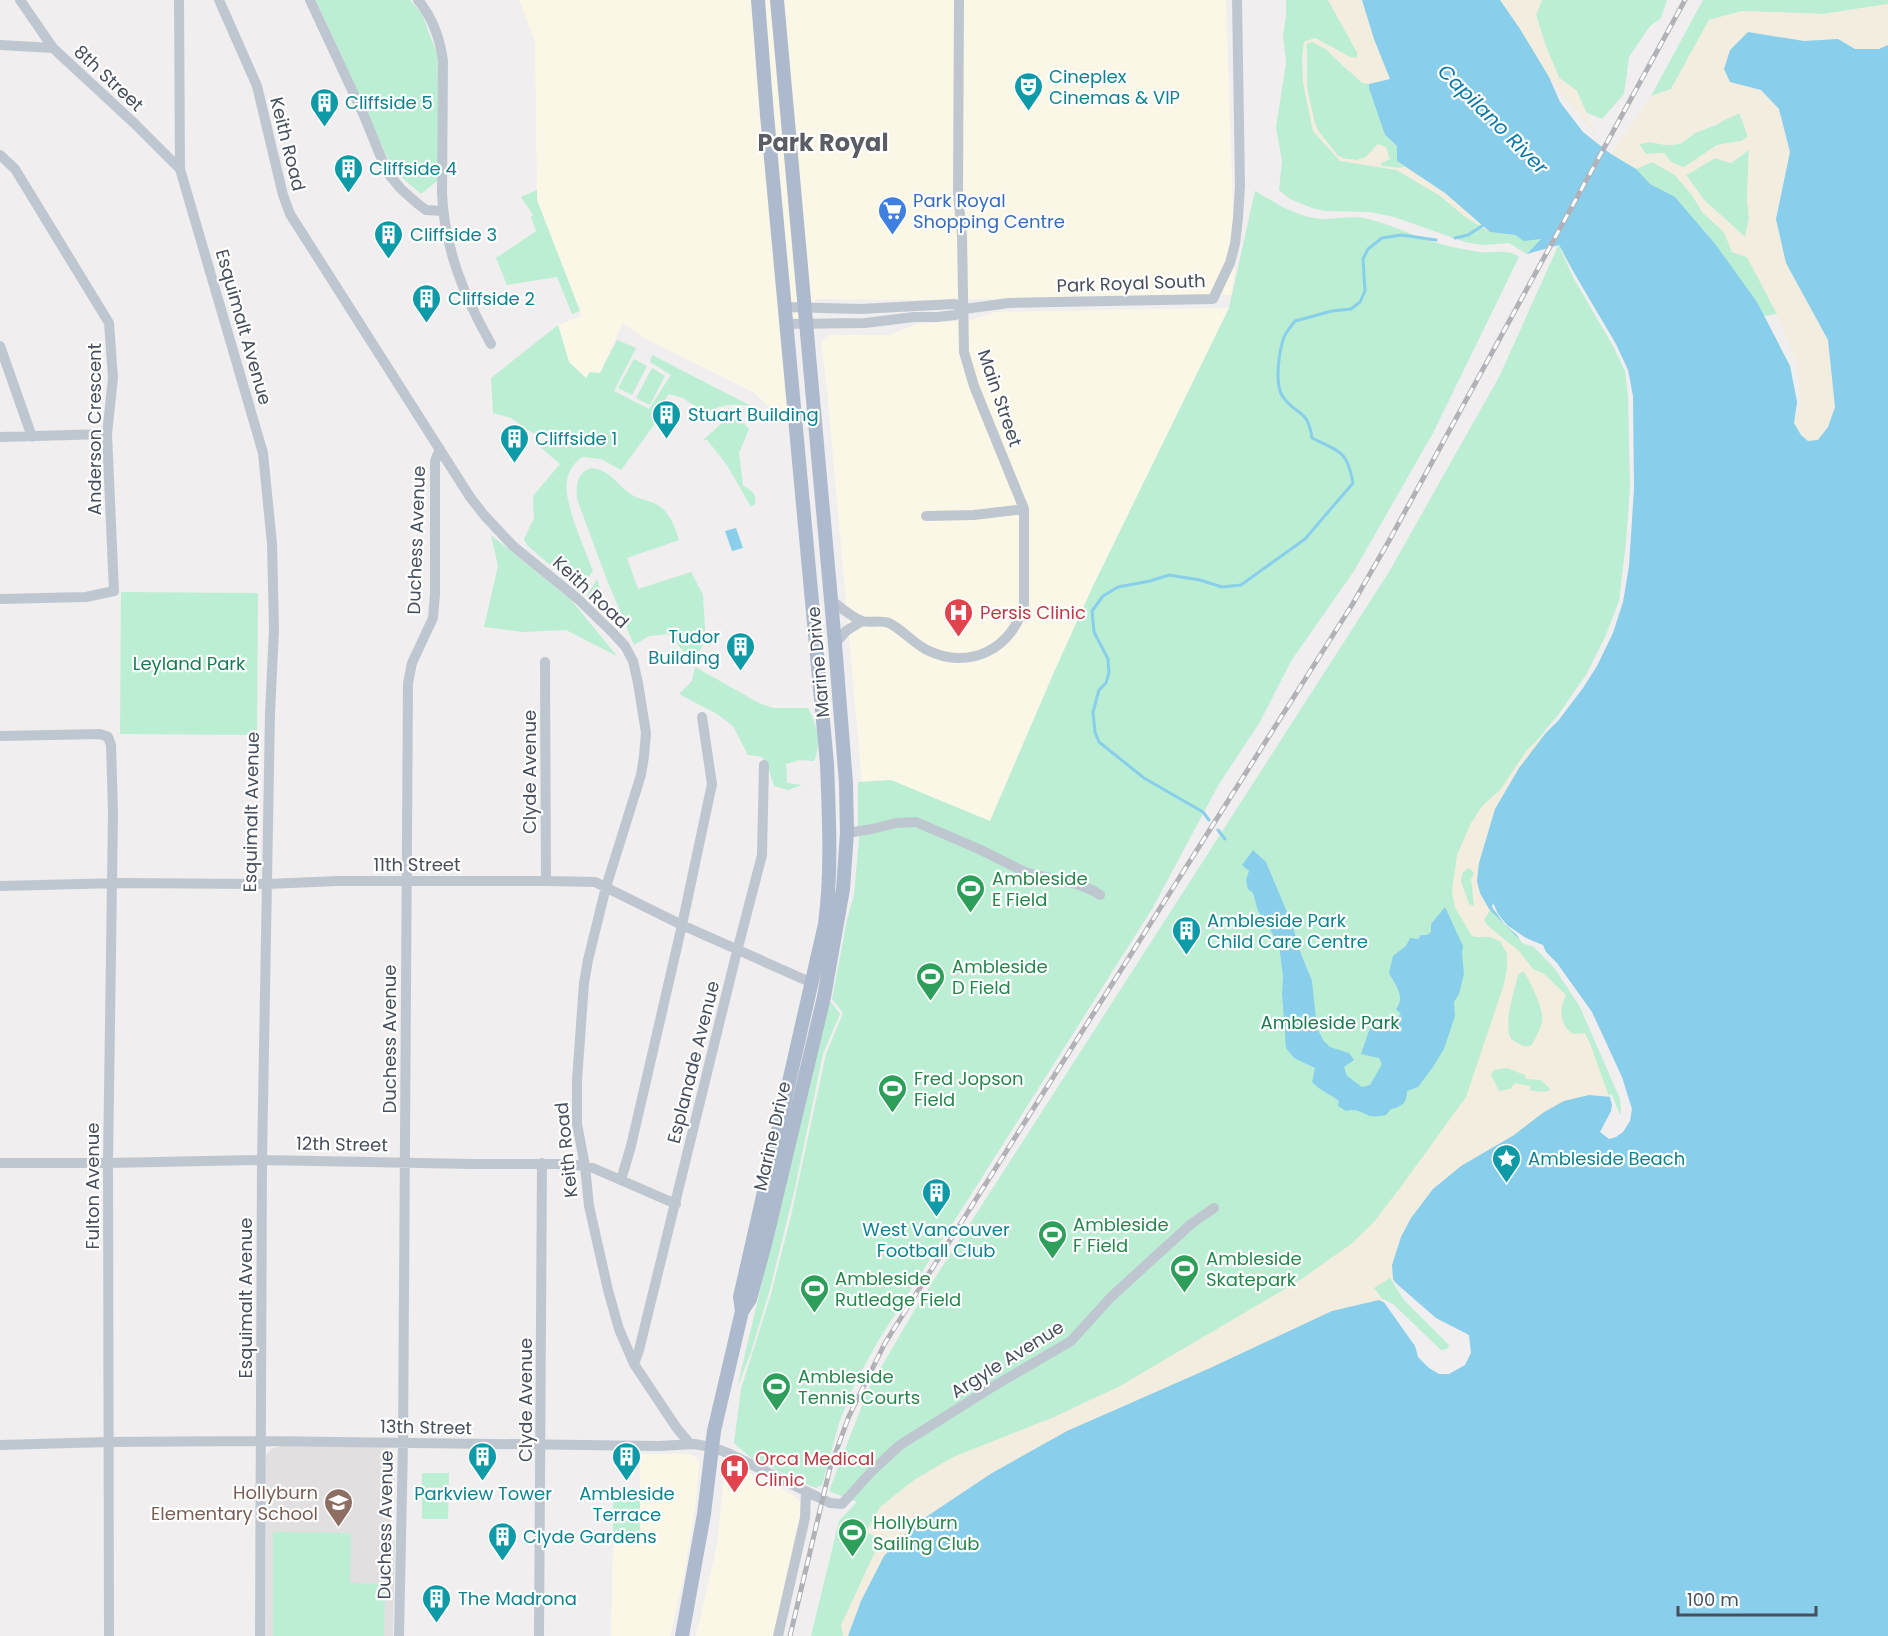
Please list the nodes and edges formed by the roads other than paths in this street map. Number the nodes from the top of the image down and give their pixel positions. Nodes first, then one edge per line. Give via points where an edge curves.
1 (20, 0) edge
2 (179, 0) edge
3 (219, 0) edge
4 (310, 0) edge
5 (418, 0) edge
6 (758, 0) edge
7 (777, 0) edge
8 (958, 0) edge
9 (1237, 0) edge
10 (0, 45) edge
11 (53, 48) junction
12 (0, 155) edge
13 (180, 169) junction
14 (442, 211) junction
15 (785, 307) junction
16 (805, 307) junction
17 (964, 309) junction
18 (787, 324) junction
19 (806, 324) junction
20 (491, 344) dead end
21 (0, 346) edge
22 (108, 434) junction
23 (32, 436) junction
24 (0, 437) edge
25 (440, 449) junction
26 (1024, 509) junction
27 (926, 516) dead end
28 (0, 599) edge
29 (831, 600) junction
30 (862, 621) junction
31 (835, 644) junction
32 (545, 662) dead end
33 (702, 717) dead end
34 (0, 736) edge
35 (764, 765) dead end
36 (830, 821) junction
37 (847, 833) junction
38 (407, 881) junction
39 (546, 881) junction
40 (112, 883) junction
41 (267, 884) junction
42 (0, 886) edge
43 (606, 887) junction
44 (1100, 895) dead end
45 (682, 925) junction
46 (737, 950) junction
47 (812, 983) junction
48 (262, 1160) junction
49 (405, 1162) junction
50 (0, 1163) edge
51 (108, 1163) junction
52 (542, 1163) junction
53 (585, 1166) junction
54 (621, 1180) junction
55 (676, 1204) junction
56 (1214, 1208) dead end
57 (742, 1311) junction
58 (634, 1364) junction
59 (261, 1441) junction
60 (108, 1442) junction
61 (403, 1443) junction
62 (541, 1444) junction
63 (690, 1444) junction
64 (0, 1445) edge
65 (712, 1447) junction
66 (806, 1492) junction
67 (838, 1504) joint
68 (109, 1636) edge
69 (260, 1636) edge
70 (399, 1636) edge
71 (539, 1636) edge
72 (682, 1636) edge
73 (778, 1636) edge

1 - 11 street
2 - 13 street, Esquimalt Avenue
3 - 25 street, Keith Road via 257,86 290,214
4 - 14 street via 387,172 426,210
5 - 14 street via 432,21 443,61
6 - 15 main road, Marine Drive
7 - 16 main road, Marine Drive
8 - 17 street, Main Street via 958,193
9 - 17 street, Park Royal South via 1238,218 1230,263 1213,299 1009,303
10 - 11 street, 8th Street
11 - 13 street, 8th Street
12 - 22 street, Anderson Crescent via 15,169 109,323 113,378
13 - 41 street, Esquimalt Avenue via 263,453 272,544 274,629
14 - 20 street via 463,289
15 - 16 street, Park Royal South
15 - 18 main road, Marine Drive
16 - 17 street, Park Royal South via 860,309 955,304
16 - 19 main road, Marine Drive
17 - 19 street, Park Royal South via 956,315 937,317
17 - 26 street, Main Street via 966,362
18 - 19 street, Park Royal South
18 - 36 main road, Marine Drive
19 - 29 main road, Marine Drive
21 - 23 street
22 - 23 street
22 - 28 street, Anderson Crescent via 114,591 86,597
23 - 24 street
25 - 38 street, Duchess Avenue via 435,461 433,618 412,663 408,683
25 - 43 street, Keith Road via 494,528 596,616 625,646 633,661 643,710 644,756
26 - 27 street
26 - 30 street, Main Street via 1024,604 1020,619 999,646 978,655 954,658 927,650 889,623
29 - 30 street, Main Street
29 - 31 main road, Marine Drive
30 - 31 street
31 - 37 main road, Marine Drive
32 - 39 street, Clyde Avenue
33 - 45 street via 712,784
34 - 40 street, Fulton Avenue via 108,737
35 - 46 street, Esplanade Avenue via 762,855
36 - 37 main road
36 - 47 main road, Marine Drive via 828,903
37 - 44 street via 916,822 1027,873 1077,884
37 - 57 main road, Marine Drive via 843,889 823,1003 765,1244 750,1299
38 - 39 street, 11th Street
38 - 41 street, 11th Street
38 - 49 street, Duchess Avenue
39 - 43 street, 11th Street via 595,882
40 - 41 street, 11th Street
40 - 42 street, 11th Street
40 - 51 street, Fulton Avenue
41 - 48 street, Esquimalt Avenue
43 - 45 street, 11th Street
43 - 53 street, Keith Road via 588,960 582,1006 577,1124
45 - 46 street, 11th Street
45 - 54 street
46 - 47 street, 11th Street
46 - 55 street, Esplanade Avenue
47 - 57 main road, Marine Drive via 742,1286
48 - 49 street, 12th Street
48 - 51 street, 12th Street
48 - 59 street, Esquimalt Avenue
49 - 52 street, 12th Street
49 - 61 street, Duchess Avenue
50 - 51 street, 12th Street
51 - 60 street, Fulton Avenue
52 - 53 street, 12th Street
52 - 62 street, Clyde Avenue
53 - 54 street, 12th Street
53 - 58 street, Keith Road via 589,1206 608,1290
54 - 55 street, 12th Street
55 - 58 street, Esplanade Avenue
56 - 67 street, Argyle Avenue via 1119,1289 1071,1341 900,1445
57 - 65 main road, Marine Drive
58 - 63 street, Keith Road
59 - 60 street, 13th Street
59 - 61 street, 13th Street
59 - 69 street, Esquimalt Avenue
60 - 64 street, 13th Street
60 - 68 street, Fulton Avenue
61 - 62 street, 13th Street
61 - 70 street, Duchess Avenue
62 - 63 street, 13th Street
62 - 71 street, Clyde Avenue
63 - 65 street, 13th Street
65 - 66 street, 13th Street
65 - 72 main road, Marine Drive
66 - 67 street, 13th Street
66 - 73 street via 805,1518

